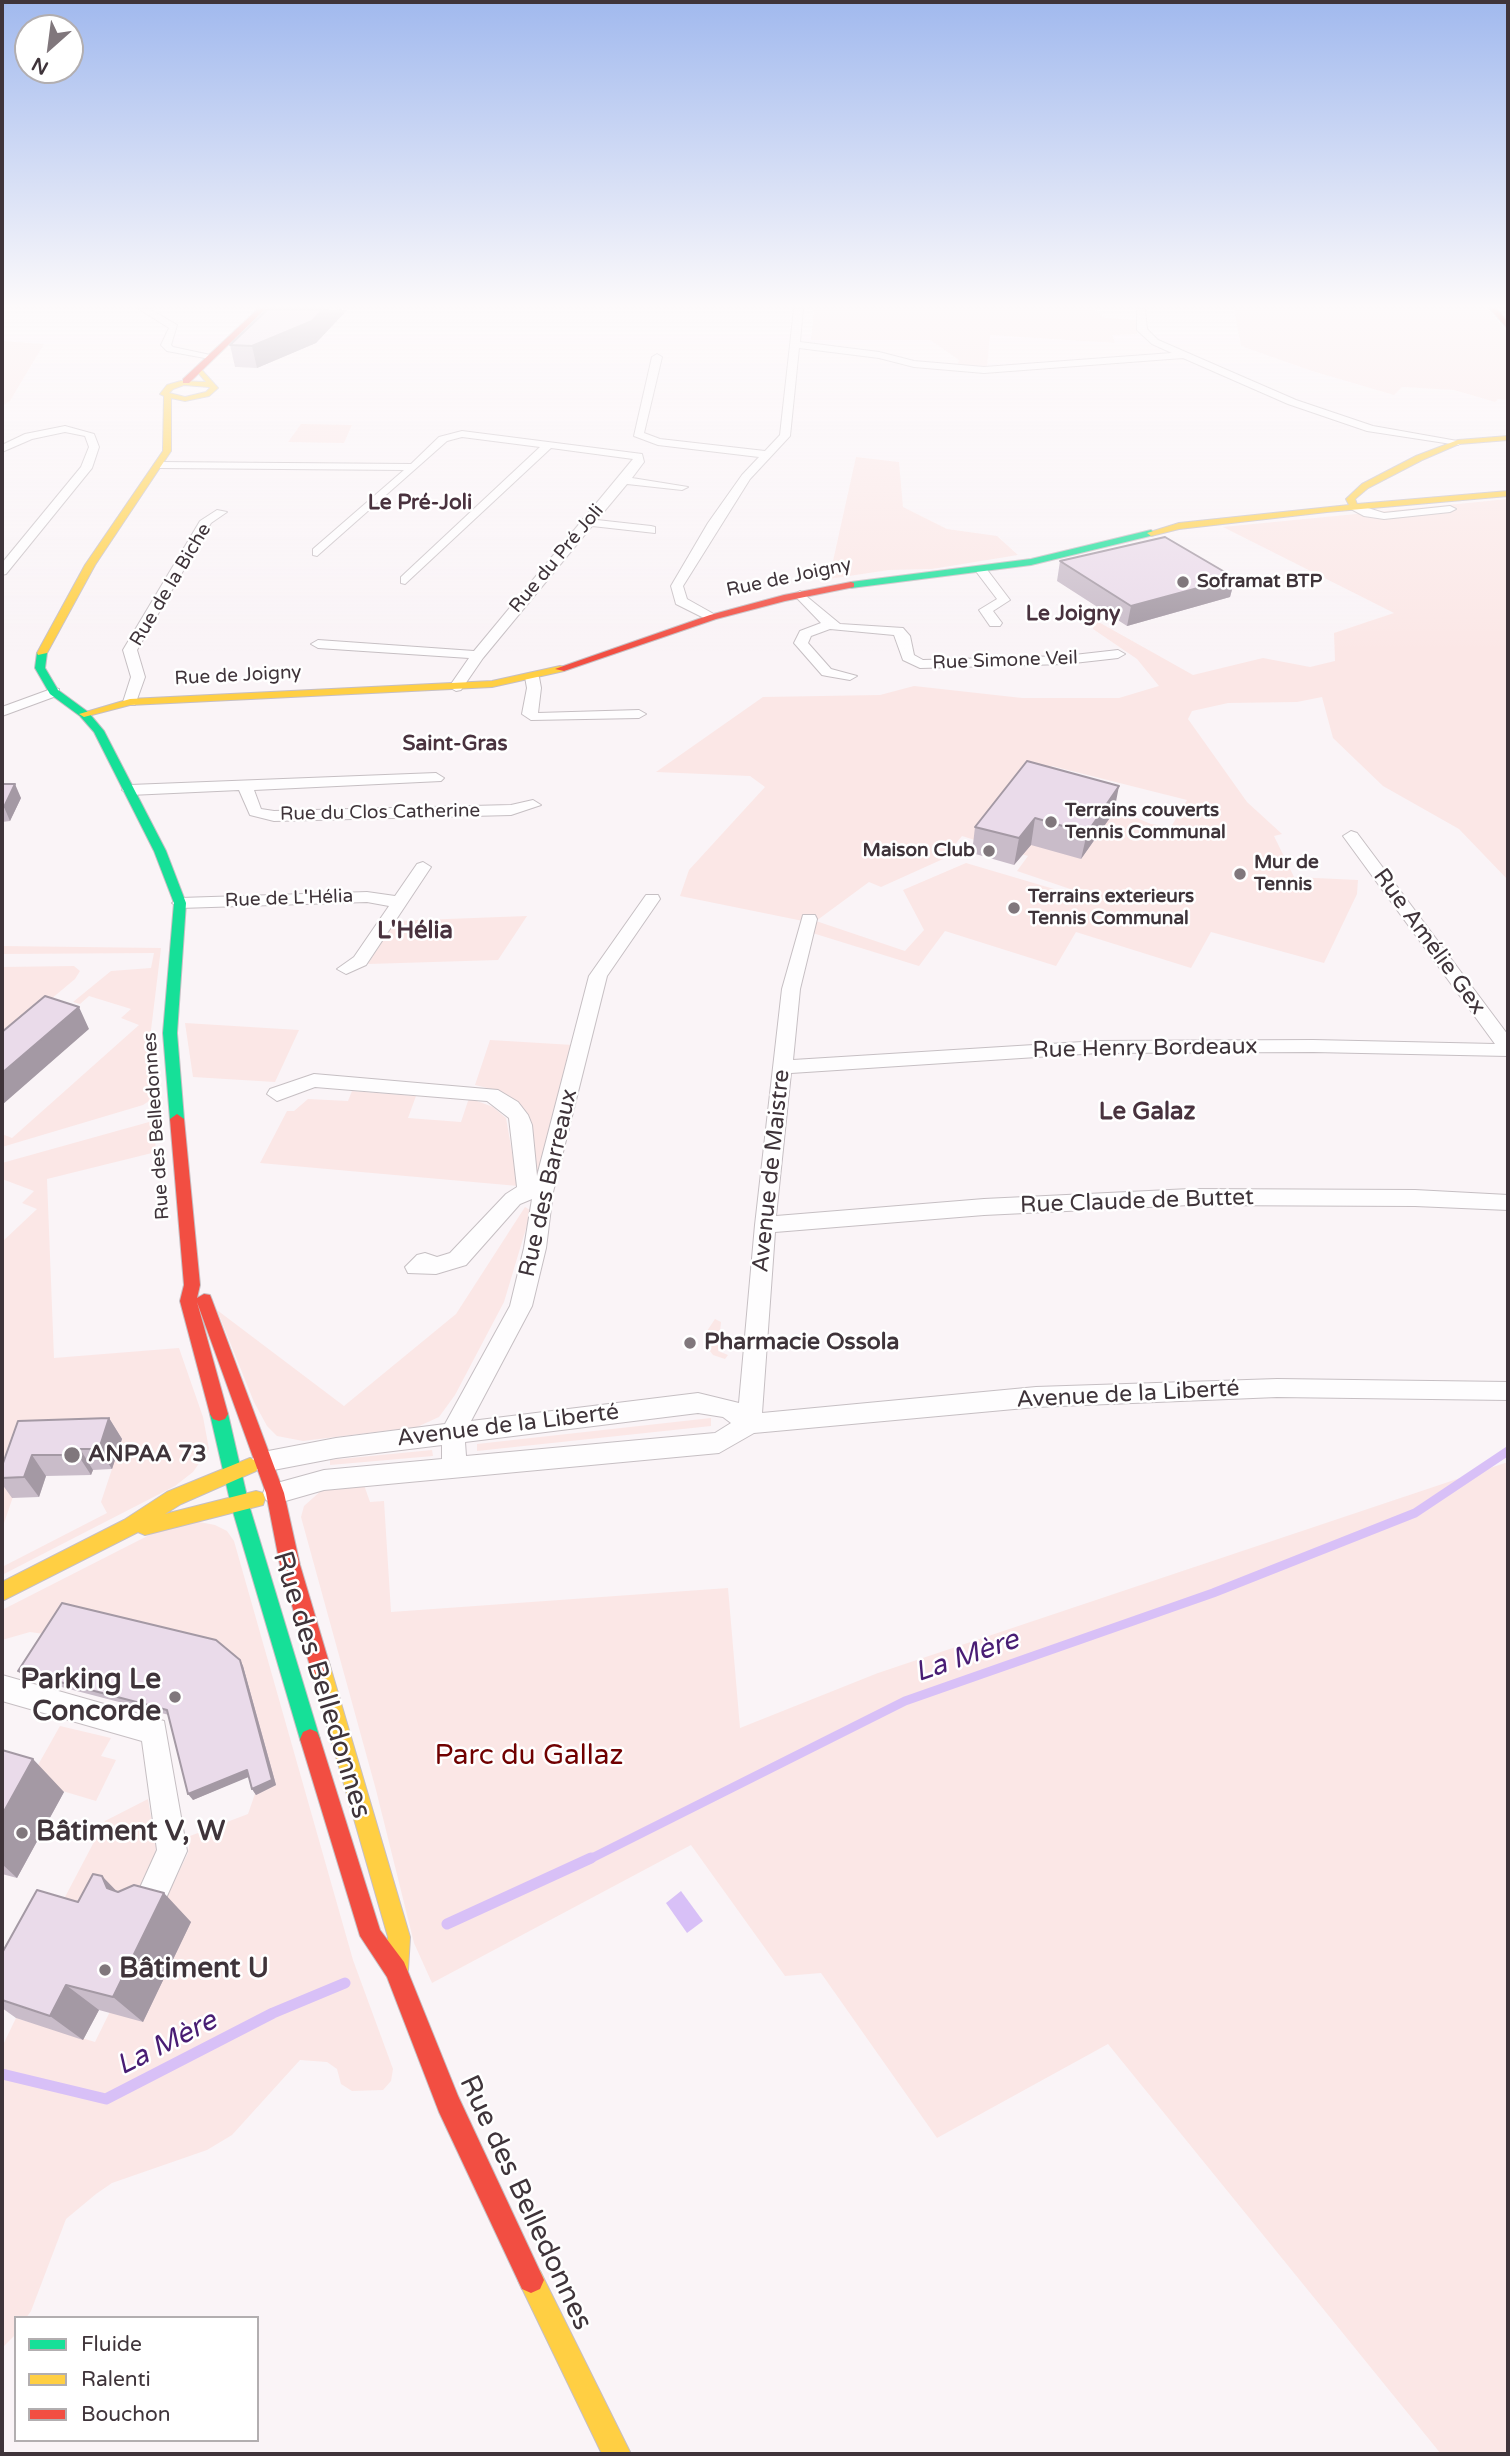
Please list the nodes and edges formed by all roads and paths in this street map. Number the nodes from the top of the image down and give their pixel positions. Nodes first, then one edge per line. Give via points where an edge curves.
1 (166, 424) edge
2 (640, 424) edge
3 (786, 424) edge
4 (1350, 424) edge
5 (1508, 438) edge
6 (1458, 442) junction
7 (549, 444) junction
8 (2, 449) edge
9 (769, 455) junction
10 (160, 465) junction
11 (414, 467) junction
12 (624, 480) junction
13 (682, 487) dead end
14 (1508, 494) edge
15 (1354, 507) junction
16 (1450, 509) dead end
17 (221, 512) dead end
18 (587, 522) junction
19 (652, 530) dead end
20 (317, 552) dead end
21 (981, 570) junction
22 (2, 571) edge
23 (405, 580) dead end
24 (800, 595) junction
25 (713, 617) junction
26 (995, 623) dead end
27 (829, 625) junction
28 (318, 644) dead end
29 (1118, 654) dead end
30 (478, 655) junction
31 (850, 676) dead end
32 (531, 677) junction
33 (456, 687) junction
34 (54, 692) junction
35 (130, 702) junction
36 (2, 712) edge
37 (84, 714) junction
38 (639, 714) dead end
39 (436, 778) dead end
40 (245, 786) junction
41 (130, 790) junction
42 (533, 805) dead end
43 (1351, 836) dead end
44 (423, 867) dead end
45 (652, 899) dead end
46 (398, 902) junction
47 (180, 903) junction
48 (809, 919) dead end
49 (346, 969) dead end
50 (1508, 1049) edge
51 (782, 1067) junction
52 (277, 1094) dead end
53 (536, 1191) junction
54 (1508, 1203) edge
55 (765, 1225) junction
56 (436, 1266) dead end
57 (192, 1285) junction
58 (1508, 1391) edge
59 (749, 1424) junction
60 (453, 1433) junction
61 (263, 1462) junction
62 (455, 1469) junction
63 (233, 1472) junction
64 (275, 1493) junction
65 (240, 1505) junction
66 (131, 1526) junction
67 (2, 1592) edge
68 (2, 1688) edge
69 (148, 1903) edge
70 (396, 1970) junction
71 (617, 2454) edge

1 - 10 main road via 167,451
2 - 9 street via 638,433 657,442
3 - 9 street via 785,436
4 - 6 street
5 - 6 main road
6 - 15 main road via 1365,486 1350,499
7 - 11 street, Rue du Pré Joli via 451,434
7 - 12 street, Rue du Pré Joli via 638,456 639,462
7 - 23 street
8 - 22 street via 29,436 65,429 89,434 94,447 86,468
9 - 25 street via 738,489 677,586 681,601
10 - 11 street
10 - 34 main road via 122,515 43,648 40,668
11 - 20 street, Rue du Pré Joli
12 - 13 street
12 - 18 street, Rue du Pré Joli
14 - 15 main road, Rue de Joigny
15 - 16 street via 1374,516
15 - 21 main road, Rue de Joigny via 1179,526
17 - 35 street, Rue de la Biche via 206,521 130,650 138,677
18 - 19 street
18 - 30 street, Rue du Pré Joli
21 - 24 main road, Rue de Joigny
21 - 26 street via 1004,600 985,610
24 - 25 main road, Rue de Joigny
24 - 27 street
25 - 32 main road, Rue de Joigny
27 - 29 street, Rue Simone Veil via 898,631 908,657 920,664 1053,661
27 - 31 street via 805,634 801,643 827,673
28 - 30 street
30 - 33 street, Rue du Pré Joli
32 - 33 main road, Rue de Joigny
32 - 38 street via 534,688 529,714 536,718
33 - 35 main road, Rue de Joigny
34 - 36 street
34 - 37 main road, Rue des Belledonnes
35 - 37 main road, Rue de Joigny
37 - 41 main road, Rue des Belledonnes via 99,731
39 - 40 street, Rue du Clos Catherine
40 - 41 street, Rue du Clos Catherine
40 - 42 street, Rue du Clos Catherine via 255,812 274,816 511,810
41 - 47 main road, Rue des Belledonnes
43 - 50 street, Rue Amélie Gex
44 - 46 street, Rue de L'Hélia
45 - 53 street, Rue des Barreaux via 598,976
46 - 47 street, Rue de L'Hélia via 367,897
46 - 49 street, Rue de L'Hélia via 360,961
47 - 57 main road, Rue des Belledonnes via 170,1033
48 - 51 street, Avenue de Maistre via 791,989
50 - 51 street, Rue Henry Bordeaux via 1098,1047
51 - 55 street, Avenue de Maistre
52 - 53 street via 314,1080 491,1096 511,1107 522,1125
53 - 56 street via 513,1199 458,1259
53 - 60 street, Rue des Barreaux via 535,1248 521,1306
54 - 55 street, Rue Claude de Buttet via 1190,1197 984,1207
55 - 59 street, Avenue de Maistre
57 - 61 main road, Rue des Belledonnes via 205,1301
57 - 63 main road, Rue des Belledonnes via 188,1301 191,1321
58 - 59 street, Avenue de la Liberté via 1277,1388 1036,1397
59 - 60 street, Avenue de la Liberté via 729,1409 698,1403
59 - 62 street, Avenue de la Liberté via 719,1443
60 - 61 street, Avenue de la Liberté
60 - 62 street
61 - 63 main road
61 - 64 main road, Rue des Belledonnes
62 - 64 street, Avenue de la Liberté via 324,1479
63 - 65 main road, Rue des Belledonnes
63 - 66 main road via 174,1498
64 - 65 main road
64 - 70 main road, Rue des Belledonnes via 290,1564 399,1937
65 - 66 main road via 143,1528
65 - 70 main road, Rue des Belledonnes via 352,1881 371,1936
66 - 67 main road
68 - 69 street via 155,1731 172,1851
70 - 71 main road, Rue des Belledonnes via 454,2116

